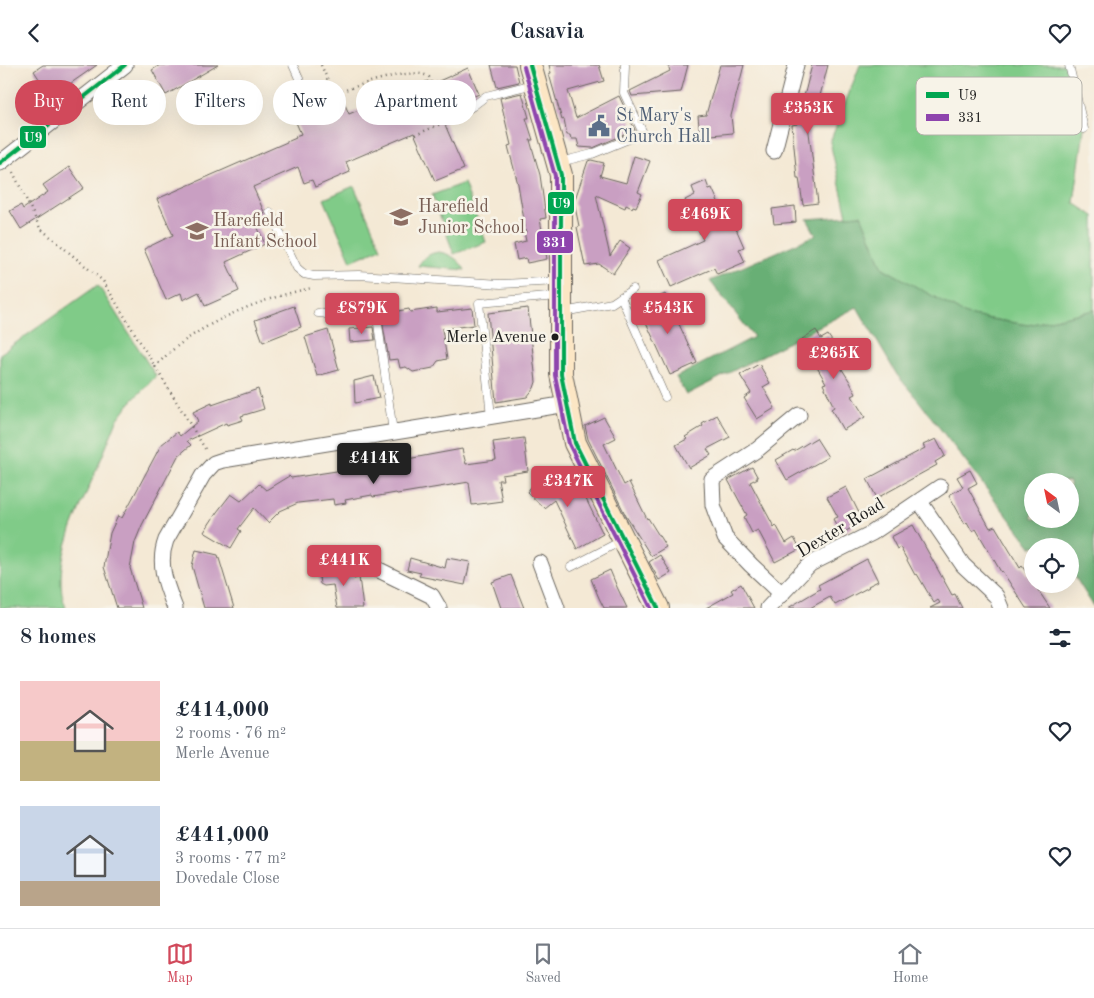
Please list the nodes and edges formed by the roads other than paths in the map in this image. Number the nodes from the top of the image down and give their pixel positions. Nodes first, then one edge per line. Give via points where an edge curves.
1 (125, 65) edge
2 (293, 65) edge
3 (625, 65) edge
4 (796, 65) edge
5 (532, 74) edge
6 (300, 80) edge
7 (476, 104) edge
8 (1082, 120) edge
9 (1084, 129) dead end
10 (774, 151) dead end
11 (3, 161) edge
12 (558, 163) junction
13 (270, 211) dead end
14 (634, 289) dead end
15 (561, 296) junction
16 (621, 297) junction
17 (318, 313) dead end
18 (664, 397) dead end
19 (567, 404) junction
20 (799, 415) dead end
21 (491, 416) junction
22 (393, 432) junction
23 (940, 487) dead end
24 (920, 502) junction
25 (624, 540) junction
26 (540, 563) dead end
27 (571, 567) dead end
28 (379, 570) dead end
29 (782, 594) junction
30 (175, 608) edge
31 (439, 608) edge
32 (557, 608) edge
33 (658, 608) edge
34 (768, 608) edge
35 (1001, 608) edge

1 - 11 street
2 - 6 lane
3 - 12 lane via 624,93 643,133 592,154
4 - 10 street
5 - 7 lane
5 - 12 street
8 - 9 lane
12 - 15 street via 561,175
13 - 15 lane via 297,268 314,276 359,275 492,284
14 - 16 lane
15 - 16 lane via 612,303
15 - 19 street via 561,374
15 - 21 lane via 479,303
16 - 18 lane
17 - 22 lane via 343,319 370,314 377,317
19 - 21 street
19 - 25 street via 575,443
20 - 29 street via 758,449 712,479 713,505 725,539
21 - 22 street
22 - 30 street via 214,463 203,475 162,550 163,575
23 - 24 street, Dexter Road
24 - 29 street, Dexter Road via 872,533 810,564
24 - 35 street via 963,565 996,596
25 - 27 lane
25 - 33 street
26 - 32 street
28 - 31 street via 432,596
29 - 34 street, Dexter Road

